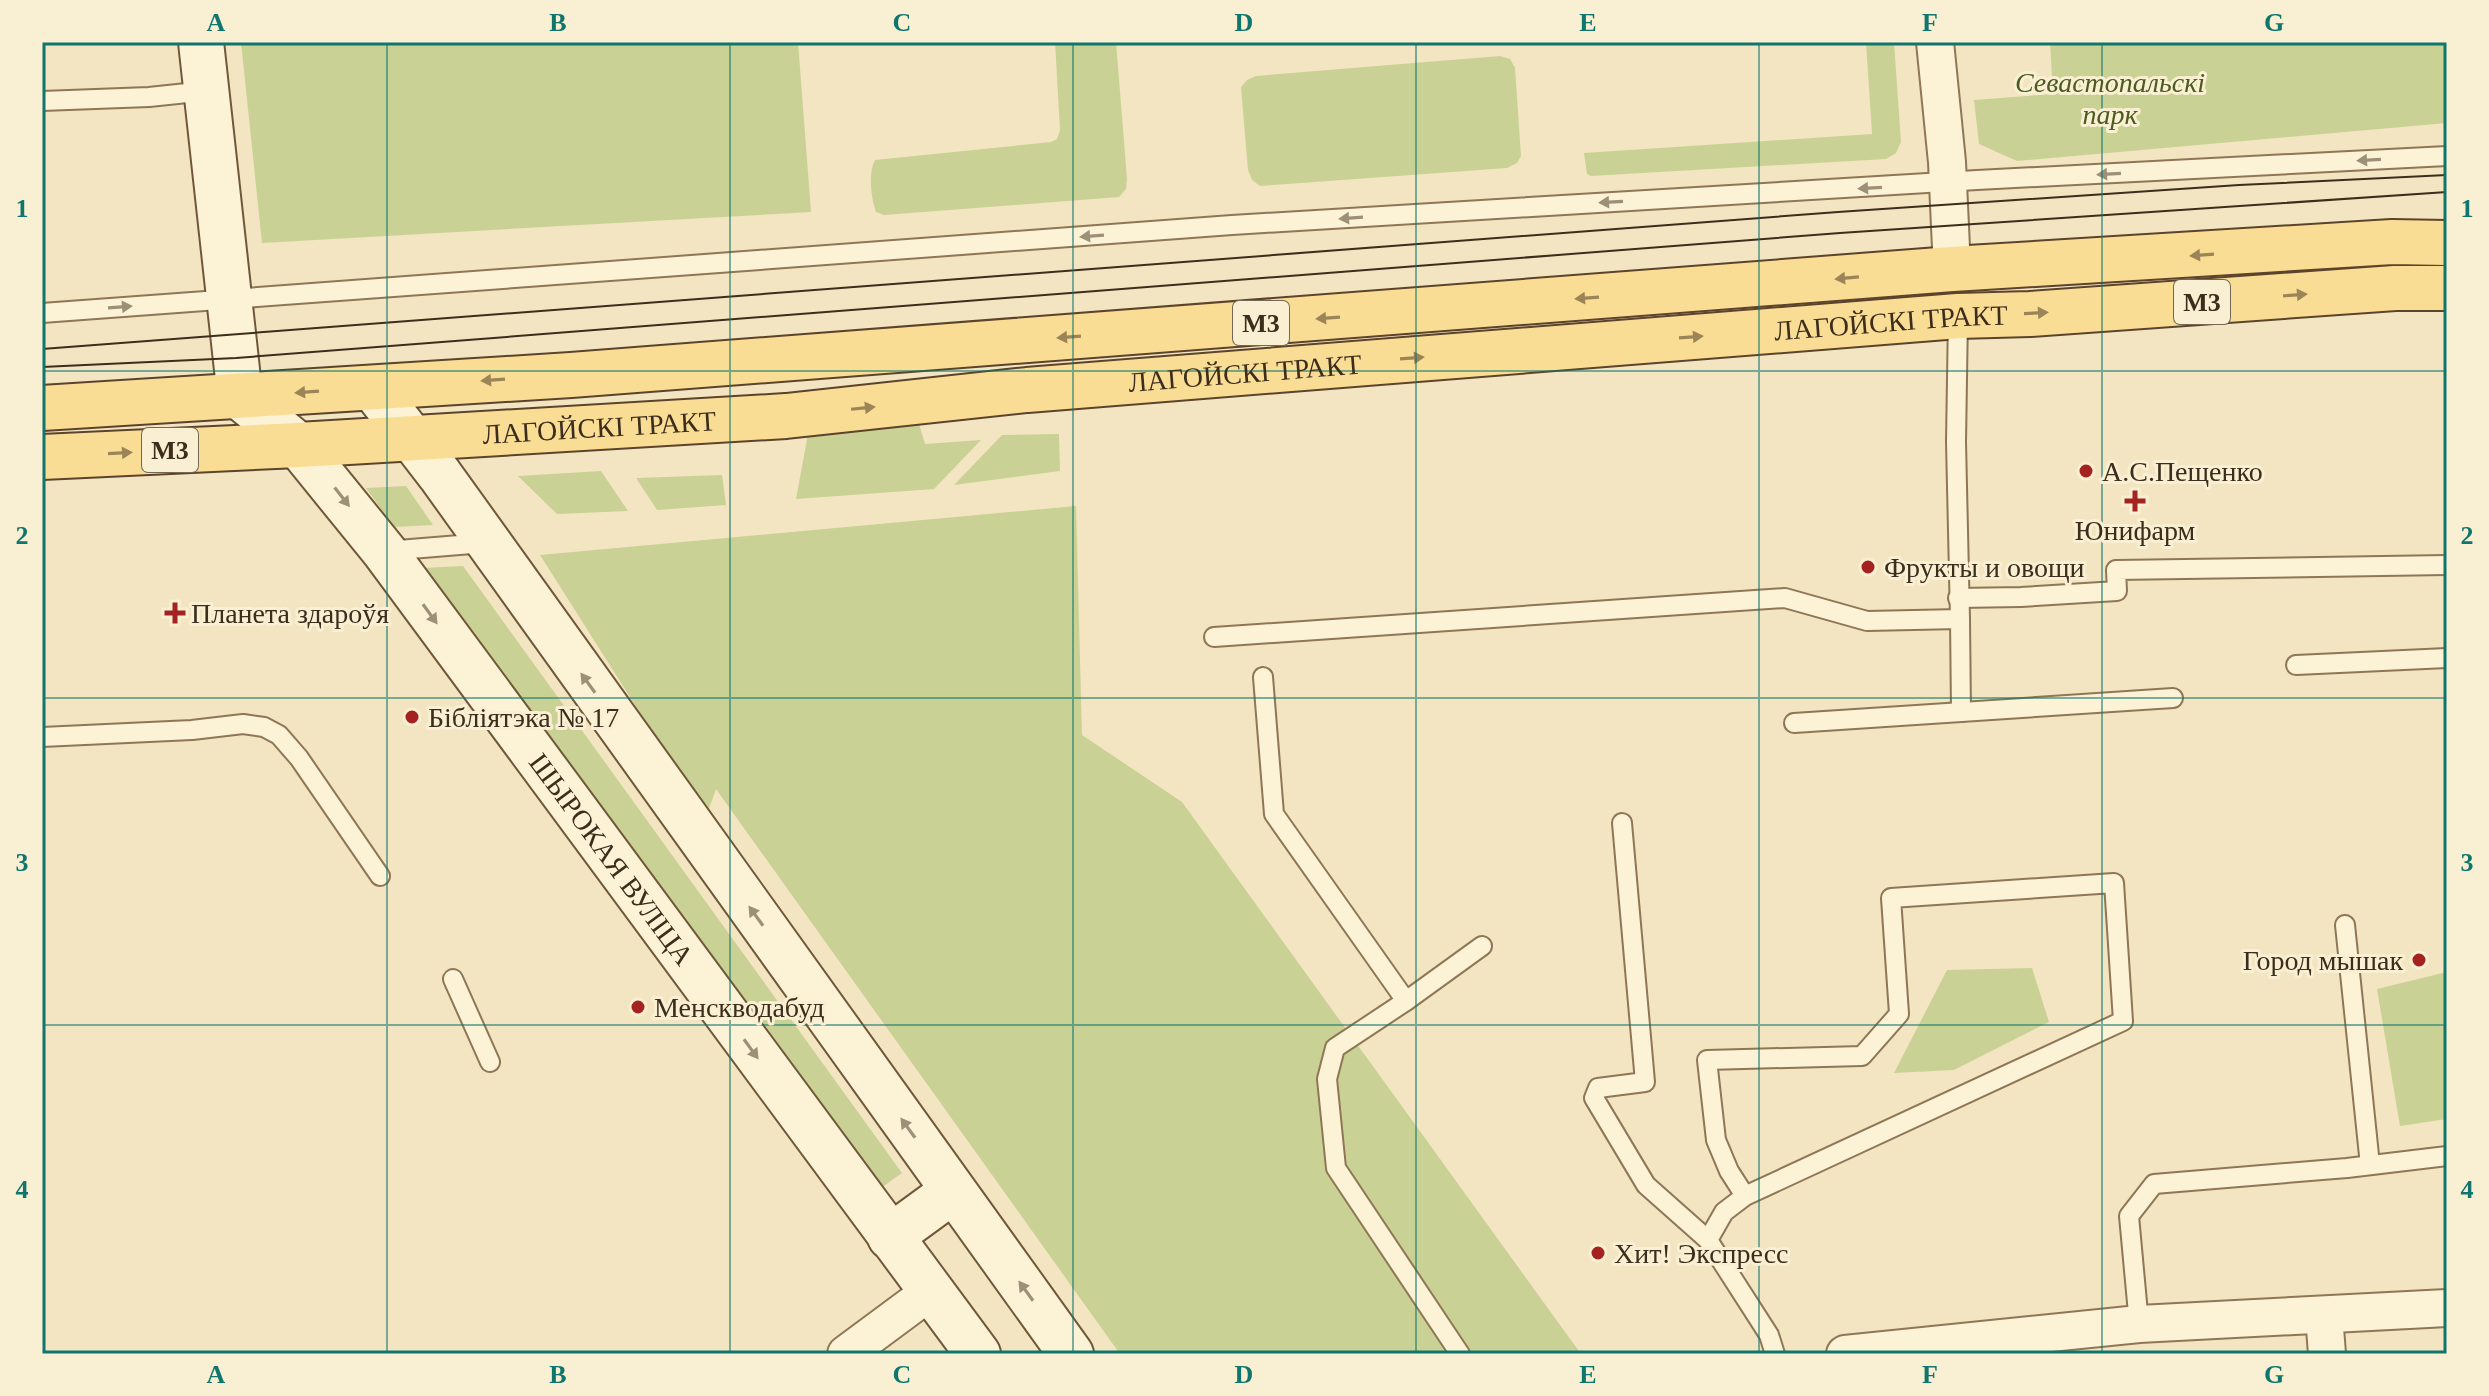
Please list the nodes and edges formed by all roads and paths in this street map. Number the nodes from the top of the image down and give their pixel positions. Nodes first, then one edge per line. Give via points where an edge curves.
1 (201, 42) edge
2 (1935, 42) edge
3 (206, 91) junction
4 (42, 101) edge
5 (2447, 156) edge
6 (1948, 182) junction
7 (2447, 243) edge
8 (1952, 269) junction
9 (2447, 288) edge
10 (230, 299) junction
11 (42, 313) edge
12 (1958, 316) junction
13 (373, 388) junction
14 (240, 397) junction
15 (42, 408) edge
16 (468, 434) junction
17 (411, 438) junction
18 (298, 445) junction
19 (42, 457) edge
20 (440, 475) junction
21 (487, 542) junction
22 (384, 551) junction
23 (2447, 565) edge
24 (1958, 598) junction
25 (1960, 619) junction
26 (1214, 637) dead end
27 (2447, 658) edge
28 (2296, 665) dead end
29 (1263, 677) dead end
30 (2173, 698) dead end
31 (1961, 712) junction
32 (1794, 723) dead end
33 (42, 737) edge
34 (1622, 823) dead end
35 (380, 876) dead end
36 (2345, 925) dead end
37 (1482, 946) dead end
38 (453, 979) dead end
39 (1406, 1001) junction
40 (490, 1062) dead end
41 (2447, 1156) edge
42 (2370, 1165) junction
43 (953, 1191) junction
44 (1745, 1196) junction
45 (890, 1237) junction
46 (1708, 1240) junction
47 (931, 1291) junction
48 (2447, 1308) edge
49 (2324, 1315) junction
50 (2139, 1324) junction
51 (846, 1354) edge
52 (978, 1354) edge
53 (1071, 1354) edge
54 (1460, 1354) edge
55 (1775, 1354) edge
56 (1845, 1354) edge
57 (2327, 1354) edge

1 - 3 main road
2 - 6 street
3 - 4 lane
3 - 10 main road
5 -> 6 lane
6 - 8 street
6 -> 10 lane via 1232,225
7 -> 8 main road, ЛАГОЙСКІ ТРАКТ / М3
8 - 12 main road
8 -> 13 main road, ЛАГОЙСКІ ТРАКТ / М3
12 -> 9 main road, ЛАГОЙСКІ ТРАКТ / М3
11 -> 10 lane
10 - 14 main road
16 -> 12 main road, ЛАГОЙСКІ ТРАКТ / М3 via 786,416 1027,390
12 - 24 lane
13 -> 14 main road, ЛАГОЙСКІ ТРАКТ / М3
13 - 17 main road
14 - 15 main road, ЛАГОЙСКІ ТРАКТ / М3
14 - 18 main road, ШЫРОКАЯ ВУЛІЦА
16 - 17 main road, ЛАГОЙСКІ ТРАКТ / М3
16 - 20 main road via 441,453
17 - 18 main road, ЛАГОЙСКІ ТРАКТ / М3
17 - 20 main road
19 -> 18 main road, ЛАГОЙСКІ ТРАКТ / М3
18 -> 22 main road, ШЫРОКАЯ ВУЛІЦА
20 - 21 main road
21 - 22 lane
43 -> 21 main road
22 -> 45 main road, ШЫРОКАЯ ВУЛІЦА
23 - 24 lane via 2116,570 2117,591
24 - 25 lane
25 - 26 lane via 1867,621 1785,598
25 - 31 lane
27 - 28 lane
29 - 39 lane via 1274,814
30 - 31 lane
31 - 32 lane
33 - 35 lane via 264,727 299,758
34 - 46 lane via 1645,1082 1598,1088 1594,1098 1646,1185
36 - 42 lane
37 - 39 lane
38 - 40 lane
39 - 54 lane via 1335,1048 1327,1079 1336,1168
41 - 42 lane
42 - 50 lane via 2154,1184 2129,1216
43 - 45 main road
53 -> 43 main road
44 - 44 lane via 1716,1140 1707,1060 1862,1056 1899,1014 1891,898 2114,883 2123,1021
44 - 46 lane via 1724,1212
45 - 47 main road, ШЫРОКАЯ ВУЛІЦА
46 - 55 lane via 1769,1335
47 - 51 street
47 - 52 main road, ШЫРОКАЯ ВУЛІЦА
48 - 49 street
49 - 50 street
49 - 57 street
50 - 56 street

